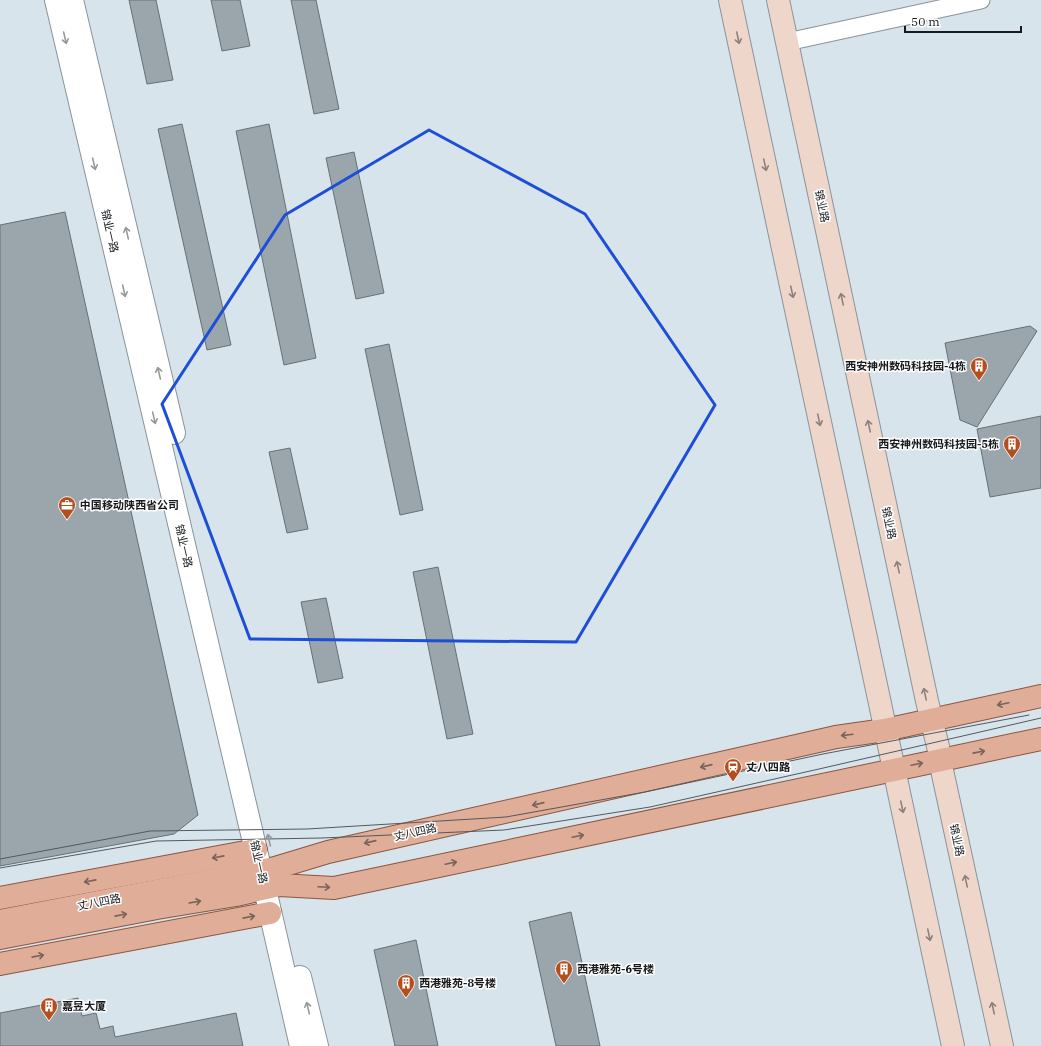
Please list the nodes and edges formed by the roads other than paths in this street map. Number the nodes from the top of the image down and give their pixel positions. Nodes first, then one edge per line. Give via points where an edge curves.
1 (56, 0) edge
2 (72, 0) edge
3 (730, 0) edge
4 (778, 0) edge
5 (981, 0) edge
6 (787, 42) junction
7 (1041, 696) edge
8 (932, 720) junction
9 (885, 730) junction
10 (1041, 739) edge
11 (941, 759) junction
12 (893, 769) junction
13 (256, 850) junction
14 (270, 878) junction
15 (0, 898) edge
16 (155, 900) junction
17 (270, 913) junction
18 (0, 921) edge
19 (0, 938) edge
20 (0, 964) edge
21 (300, 1046) edge
22 (317, 1046) edge
23 (953, 1046) edge
24 (1002, 1046) edge

1 -> 13 street, 锦业一路
14 -> 2 street, 锦业一路
3 -> 9 main road
4 - 6 main road, 锦业路
5 - 6 street
8 -> 6 main road, 锦业路
7 -> 8 main road, 丈八四路
8 - 9 main road, 丈八四路
8 - 11 main road, 锦业路
9 - 12 main road
9 -> 14 main road, 丈八四路 via 836,737 336,850
11 -> 10 main road, 丈八四路
12 -> 11 main road, 丈八四路
24 -> 11 main road, 锦业路
14 -> 12 main road, 丈八四路 via 334,888
12 -> 23 main road
13 - 14 street, 锦业一路
13 -> 15 main road
14 - 16 main road, 丈八四路
14 - 17 street, 锦业一路
22 -> 14 street, 锦业一路
16 - 18 main road, 丈八四路
19 -> 16 main road, 丈八四路
20 -> 17 main road
17 - 21 street, 锦业一路

